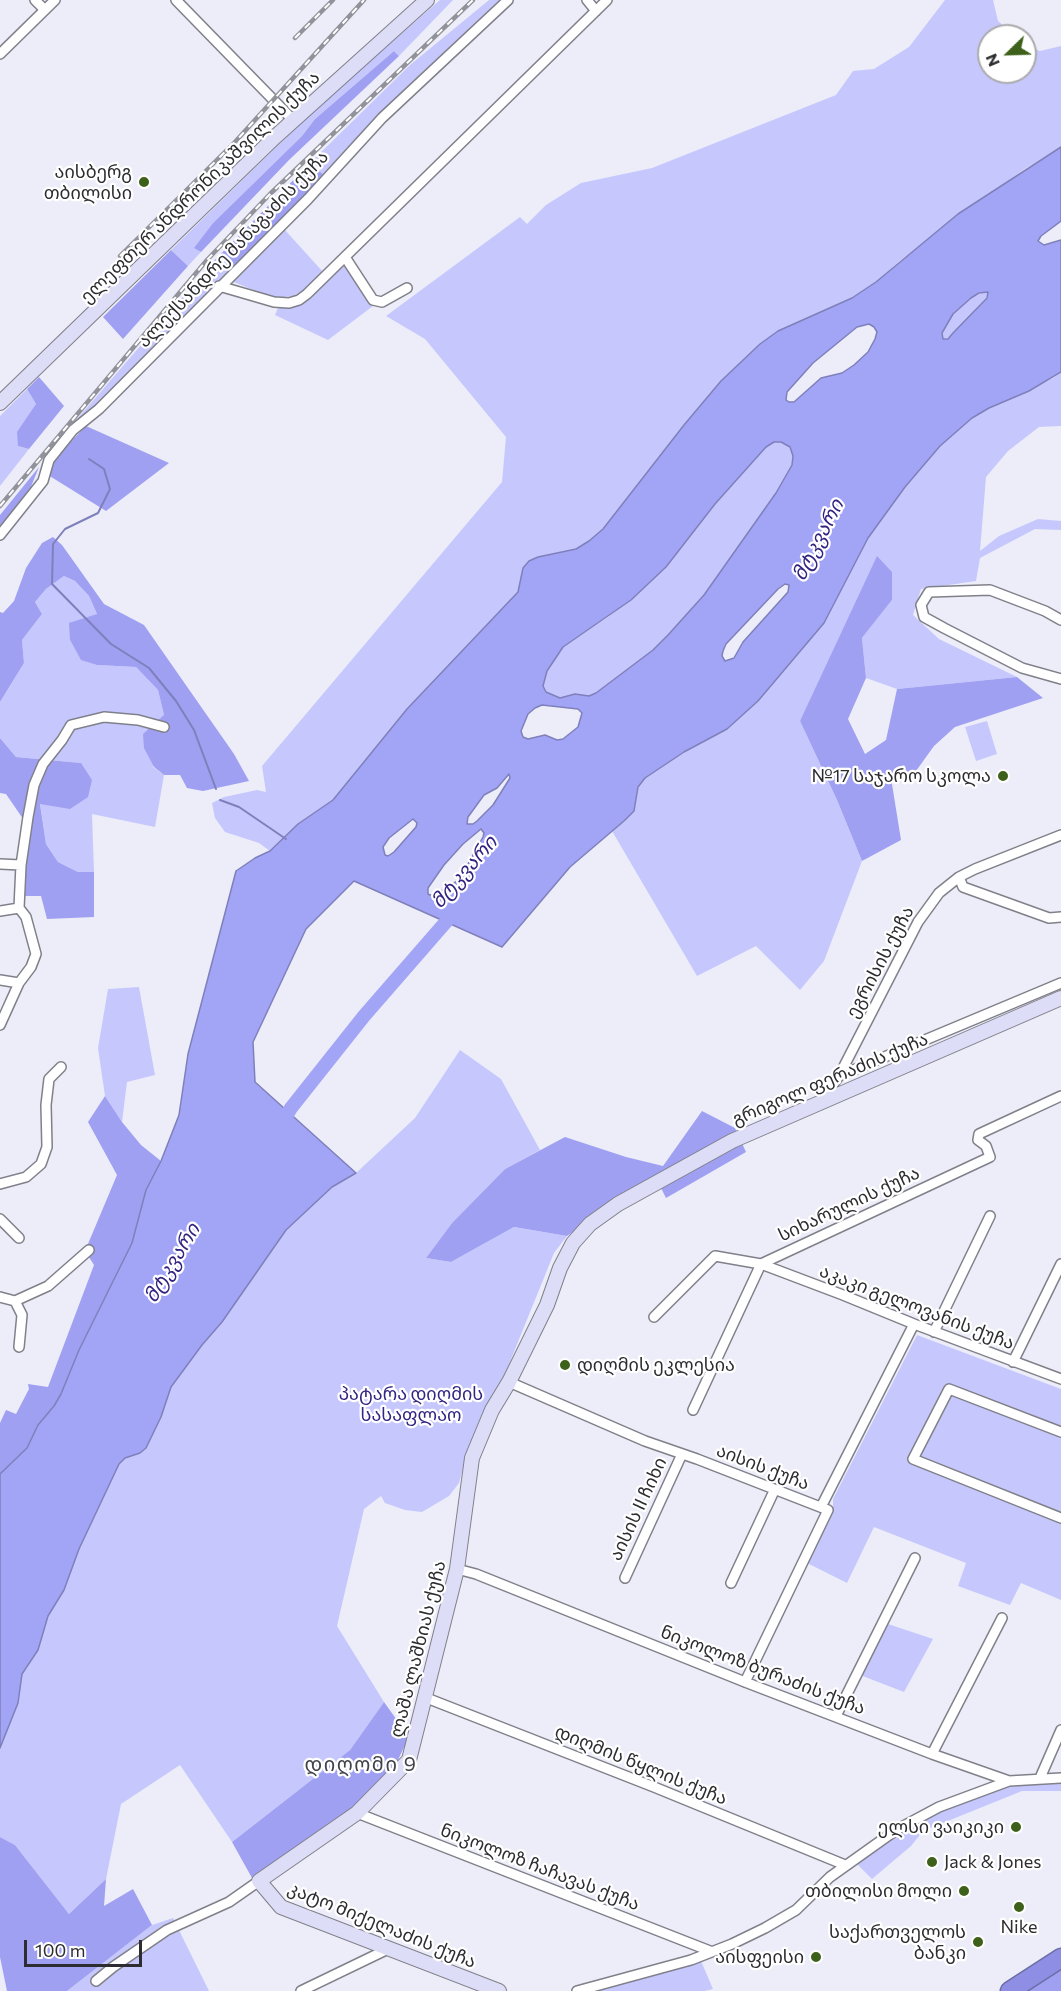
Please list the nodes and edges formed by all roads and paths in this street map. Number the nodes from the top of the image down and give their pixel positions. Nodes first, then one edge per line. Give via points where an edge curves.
1 (35, 0) edge
2 (55, 0) edge
3 (176, 0) edge
4 (427, 0) edge
5 (508, 0) edge
6 (587, 0) edge
7 (607, 0) edge
8 (45, 10) junction
9 (596, 11) junction
10 (0, 54) edge
11 (293, 120) junction
12 (345, 257) junction
13 (219, 286) junction
14 (406, 288) dead end
15 (0, 403) edge
16 (0, 535) edge
17 (1061, 620) edge
18 (1061, 679) edge
19 (164, 727) dead end
20 (1061, 835) edge
21 (0, 864) edge
22 (21, 865) junction
23 (958, 877) junction
24 (19, 908) junction
25 (0, 911) edge
26 (1061, 917) edge
27 (0, 980) edge
28 (19, 983) junction
29 (1061, 983) edge
30 (1061, 998) edge
31 (0, 1025) edge
32 (61, 1067) dead end
33 (839, 1076) junction
34 (1061, 1096) edge
35 (820, 1103) junction
36 (0, 1184) edge
37 (618, 1204) joint
38 (990, 1216) dead end
39 (0, 1220) edge
40 (19, 1238) dead end
41 (89, 1250) dead end
42 (761, 1264) junction
43 (1061, 1264) edge
44 (0, 1297) edge
45 (15, 1301) junction
46 (654, 1317) dead end
47 (914, 1324) junction
48 (934, 1332) junction
49 (19, 1347) dead end
50 (1013, 1362) junction
51 (1061, 1379) edge
52 (509, 1382) junction
53 (693, 1410) dead end
54 (1061, 1432) edge
55 (682, 1454) junction
56 (775, 1489) junction
57 (822, 1507) junction
58 (1061, 1518) edge
59 (915, 1558) dead end
60 (457, 1569) junction
61 (625, 1578) dead end
62 (731, 1583) dead end
63 (1002, 1618) dead end
64 (745, 1682) junction
65 (424, 1697) junction
66 (836, 1716) junction
67 (1061, 1730) edge
68 (932, 1754) junction
69 (1040, 1778) junction
70 (1061, 1778) edge
71 (1010, 1781) junction
72 (357, 1813) junction
73 (845, 1865) junction
74 (259, 1881) junction
75 (388, 1949) junction
76 (710, 1951) junction
77 (1061, 1958) edge
78 (96, 1981) dead end
79 (301, 1991) edge
80 (499, 1991) edge
81 (577, 1991) edge
82 (1010, 1991) edge

1 - 8 street
2 - 8 street
3 - 11 street
4 - 11 street, ელეფთერ ანდრონიკაშვილის ქუჩა
5 - 13 street, ალექსანდრე მანაგაძის ქუჩა via 382,118 308,199
6 - 9 street
7 - 9 street
8 - 10 street
9 - 12 street
11 - 15 street, ელეფთერ ანდრონიკაშვილის ქუჩა
12 - 13 street via 307,294 289,303
12 - 14 street via 373,300 382,302
13 - 16 street, ალექსანდრე მანაგაძის ქუჩა via 58,447 43,481
17 - 18 street via 990,590 929,592 921,605 924,617 944,628 1022,668
19 - 22 street via 104,717 71,725 43,764 34,785
20 - 23 street, ეგრისის ქუჩა
21 - 22 street
22 - 24 street
23 - 26 street via 963,887 1049,918
23 - 33 street, ეგრისის ქუჩა via 939,893 918,922
24 - 25 street
24 - 28 street via 26,916 36,954 32,967
27 - 28 street
28 - 31 street
29 - 33 street
30 - 35 street, გრიგოლ ფერაძის ქუჩა
32 - 36 street via 49,1079 48,1147 41,1164 26,1177
33 - 35 street, ეგრისის ქუჩა
34 - 42 street, სიხარულის ქუჩა via 979,1134 978,1140 987,1146 990,1157
35 - 37 street, გრიგოლ ფერაძის ქუჩა via 732,1141
37 - 52 street, ლაშა ლაშხიას ქუჩა via 573,1243
38 - 48 street
39 - 40 street
41 - 45 street via 48,1286
42 - 46 street, აკაკი გელოვანის ქუჩა via 715,1256
42 - 47 street, აკაკი გელოვანის ქუჩა
42 - 53 street
43 - 50 street
44 - 45 street
45 - 49 street via 22,1315
47 - 48 street, აკაკი გელოვანის ქუჩა
47 - 57 street
48 - 50 street, აკაკი გელოვანის ქუჩა
50 - 51 street, აკაკი გელოვანის ქუჩა
52 - 55 street, აისის ქუჩა
52 - 60 street, ლაშა ლაშხიას ქუჩა via 492,1410 472,1458
54 - 58 street via 949,1389 913,1459
55 - 56 street, აისის ქუჩა
55 - 61 street, აისის II ჩიხი
56 - 57 street, აისის ქუჩა
56 - 62 street
57 - 64 street, აისის ქუჩა via 828,1510
59 - 66 street
60 - 64 street, ნიკოლოზ ბურაძის ქუჩა
60 - 65 street, ლაშა ლაშხიას ქუჩა
63 - 68 street
64 - 66 street, ნიკოლოზ ბურაძის ქუჩა
65 - 72 street, ლაშა ლაშხიას ქუჩა via 409,1760
65 - 73 street, დიღმის წყლის ქუჩა
66 - 68 street, ნიკოლოზ ბურაძის ქუჩა
67 - 69 street
68 - 71 street, ნიკოლოზ ბურაძის ქუჩა
69 - 70 street, ნიკოლოზ ბურაძის ქუჩა
69 - 71 street, ნიკოლოზ ბურაძის ქუჩა
71 - 73 street via 924,1814
72 - 74 street, ლაშა ლაშხიას ქუჩა
72 - 76 street, ნიკოლოზ ჩაჩავას ქუჩა
73 - 76 street via 796,1910
74 - 75 street, კატო მიქელაძის ქუჩა via 281,1906
74 - 78 street, ლაშა ლაშხიას ქუჩა via 229,1902 167,1930
75 - 79 street
75 - 80 street, კატო მიქელაძის ქუჩა
76 - 81 street via 691,1960
77 - 82 highway

